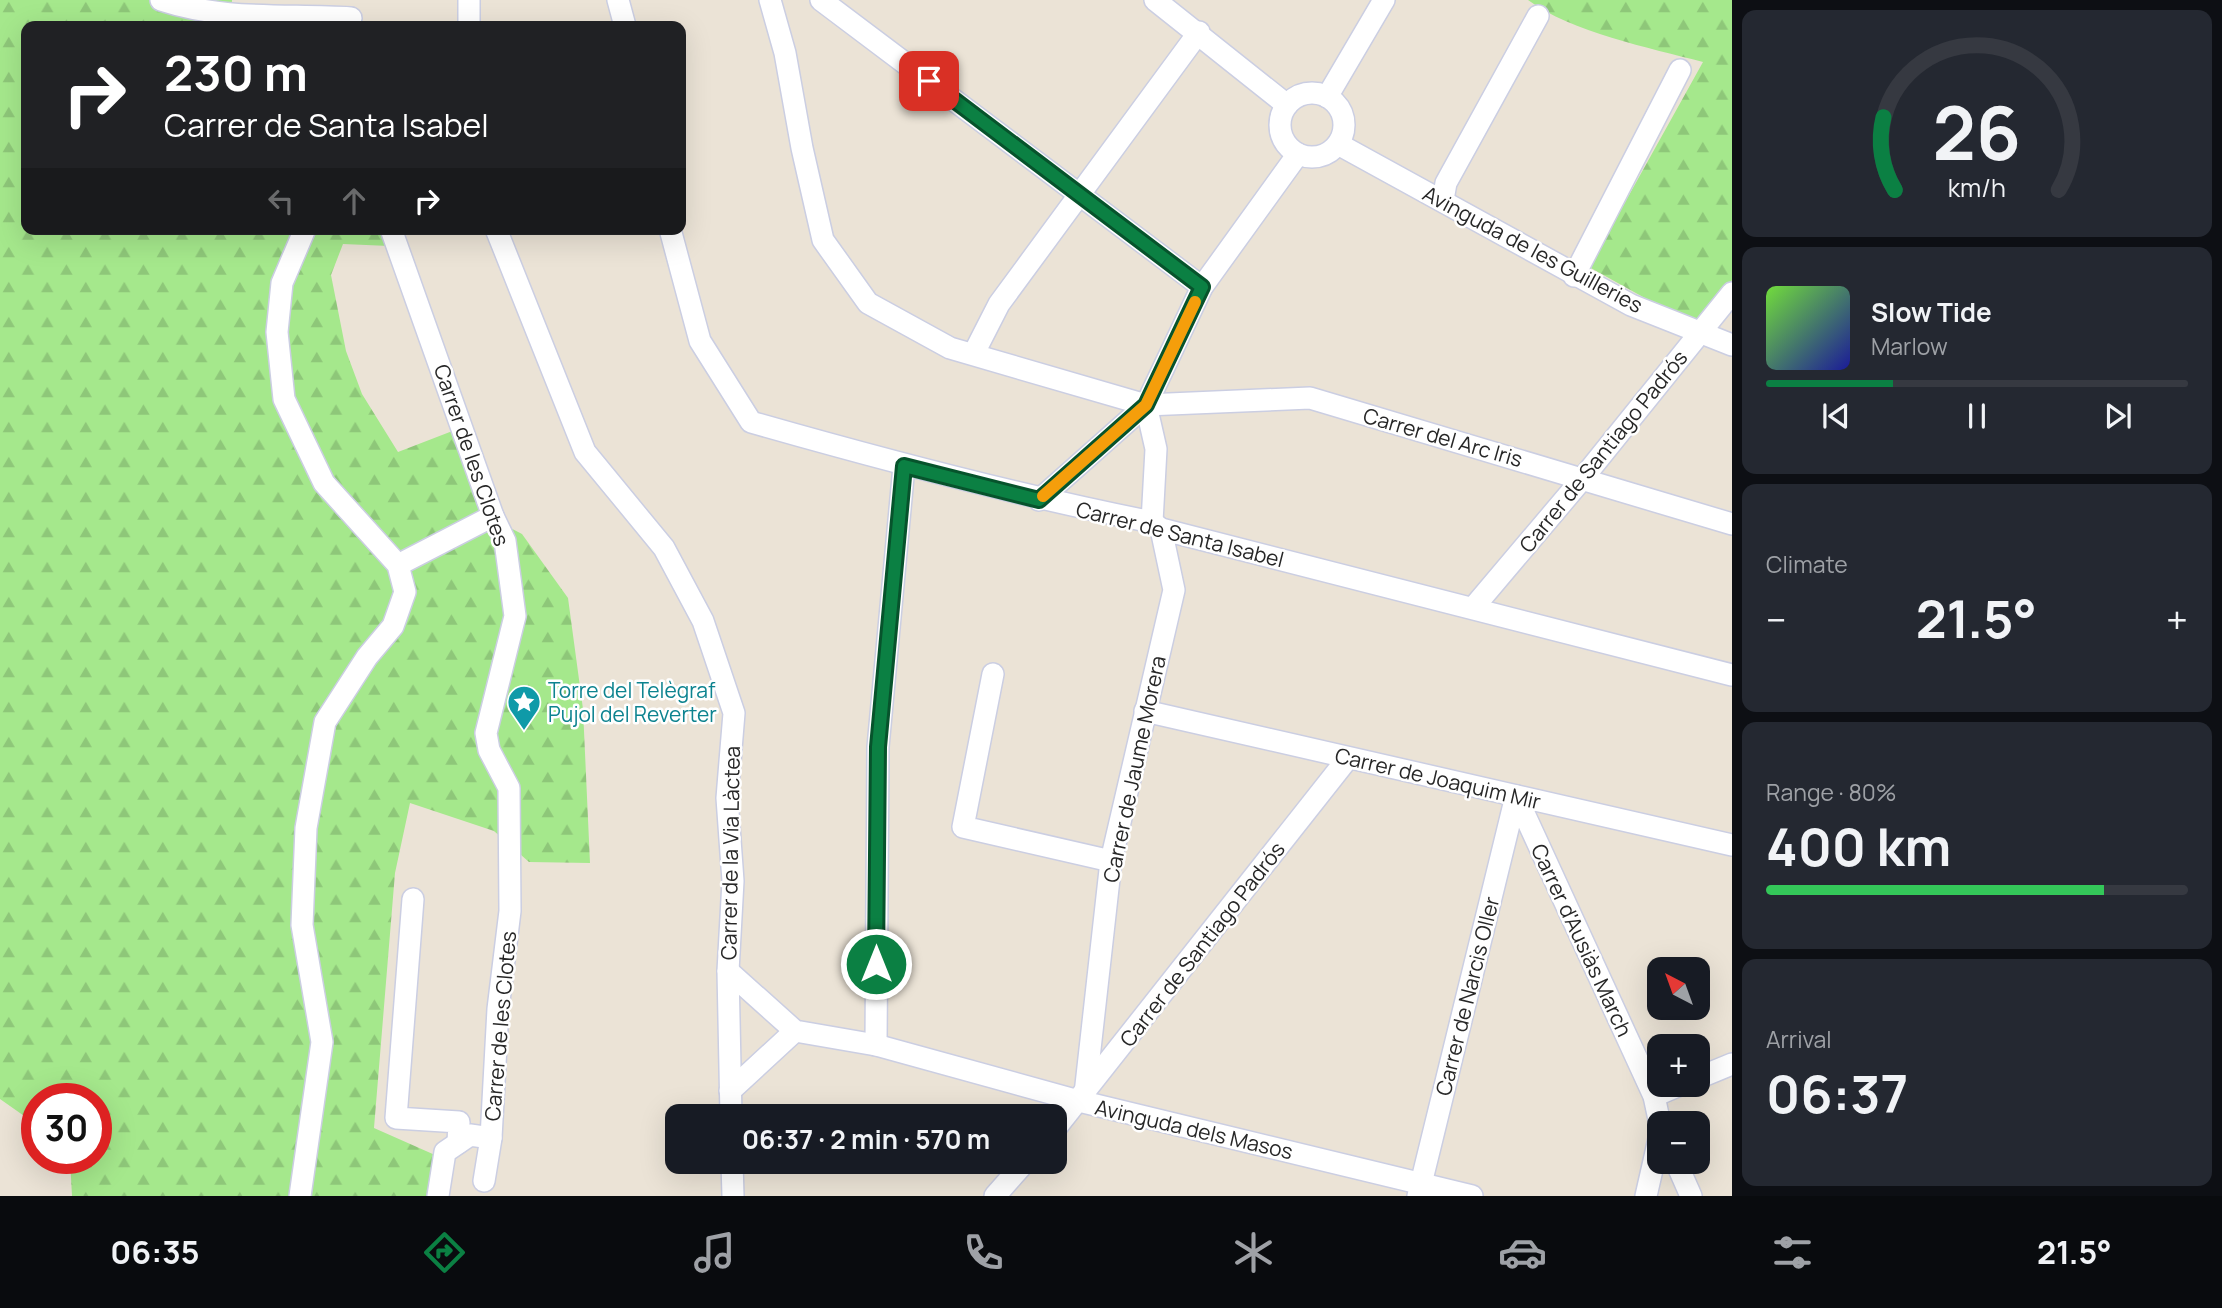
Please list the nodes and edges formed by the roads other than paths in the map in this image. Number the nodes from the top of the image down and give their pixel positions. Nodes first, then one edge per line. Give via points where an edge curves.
1 (161, 0) edge
2 (470, 0) edge
3 (618, 0) edge
4 (770, 0) edge
5 (821, 0) edge
6 (1155, 0) edge
7 (1384, 0) edge
8 (351, 15) edge
9 (1538, 16) dead end
10 (469, 21) edge
11 (624, 21) edge
12 (1199, 33) junction
13 (1680, 70) dead end
14 (1327, 97) junction
15 (1287, 105) junction
16 (1338, 144) junction
17 (1298, 154) junction
18 (1079, 194) junction
19 (1443, 200) junction
20 (302, 235) edge
21 (393, 235) edge
22 (498, 235) edge
23 (672, 235) edge
24 (1574, 276) junction
25 (1202, 287) junction
26 (1732, 293) edge
27 (1700, 331) junction
28 (1732, 345) edge
29 (974, 353) junction
30 (1146, 405) junction
31 (904, 466) junction
32 (1583, 478) junction
33 (1039, 500) junction
34 (493, 516) junction
35 (1732, 524) edge
36 (1156, 526) junction
37 (398, 565) junction
38 (1473, 608) junction
39 (993, 674) dead end
40 (1732, 674) edge
41 (1145, 711) junction
42 (1348, 758) junction
43 (1516, 796) junction
44 (1732, 845) edge
45 (1111, 861) junction
46 (413, 899) dead end
47 (728, 971) junction
48 (795, 1031) junction
49 (876, 1045) junction
50 (1732, 1064) edge
51 (1710, 1073) edge
52 (1647, 1081) edge
53 (730, 1091) junction
54 (1082, 1098) junction
55 (731, 1104) edge
56 (1067, 1115) edge
57 (491, 1138) junction
58 (458, 1143) junction
59 (732, 1174) edge
60 (1015, 1174) edge
61 (1651, 1174) edge
62 (1682, 1174) edge
63 (484, 1181) dead end
64 (1420, 1189) edge
65 (300, 1196) edge
66 (438, 1196) edge
67 (733, 1196) edge
68 (995, 1196) edge
69 (1472, 1196) edge
70 (1646, 1196) edge
71 (1692, 1196) edge

1 - 8 street via 196,12 275,18
2 - 10 street
3 - 11 street
4 - 29 street, Carrer del Arc Iris via 823,240 867,303 950,348
5 - 18 street
6 - 12 street
7 - 14 street
9 - 19 street via 1446,183
12 - 15 street
12 - 18 street
13 - 24 street
14 - 15 street via 1307,93
14 - 16 street via 1342,112
15 - 17 street via 1280,131 1284,142
16 - 17 street via 1324,155 1309,158
16 - 19 street, Avinguda de les Guilleries
17 - 25 street
18 - 25 street
18 - 29 street via 999,304
19 - 24 street, Avinguda de les Guilleries
20 - 37 street via 282,283 277,332 284,399 324,483
21 - 34 street, Carrer de les Clotes
22 - 47 street, Carrer de la Via Làctea via 584,452 664,548 703,621 734,713 727,798 733,881
23 - 31 street, Carrer de Santa Isabel via 700,341 751,422
24 - 27 street, Avinguda de les Guilleries via 1631,305
25 - 30 street
26 - 27 street, Carrer de Santiago Padrós
27 - 28 street, Avinguda de les Guilleries
27 - 32 street, Carrer de Santiago Padrós
29 - 30 street, Carrer del Arc Iris
30 - 32 street, Carrer del Arc Iris via 1310,398
30 - 33 street
30 - 36 street, Carrer de Jaume Morera via 1156,449
31 - 33 street, Carrer de Santa Isabel
31 - 49 street via 878,747
32 - 35 street, Carrer del Arc Iris
32 - 38 street, Carrer de Santiago Padrós
33 - 36 street, Carrer de Santa Isabel
34 - 37 street
34 - 57 street, Carrer de les Clotes via 505,541 515,616 486,733 489,750 509,788 510,911 498,1009
36 - 38 street, Carrer de Santa Isabel
36 - 41 street, Carrer de Jaume Morera via 1174,590
37 - 65 street via 405,592 393,626 325,722 306,828 302,925 322,1042
38 - 40 street, Carrer de Santa Isabel
39 - 45 street via 963,827
41 - 42 street, Carrer de Joaquim Mir
41 - 45 street, Carrer de Jaume Morera
42 - 43 street, Carrer de Joaquim Mir
42 - 54 street, Carrer de Santiago Padrós
43 - 44 street, Carrer de Joaquim Mir
43 - 52 street, Carrer d'Ausiàs March
43 - 64 street, Carrer de Narcis Oller
45 - 54 street, Carrer de Jaume Morera
46 - 58 street via 396,1118 459,1122
47 - 48 street
47 - 53 street, Carrer de la Via Làctea
48 - 49 street, Avinguda dels Masos
48 - 53 street
49 - 54 street, Avinguda dels Masos
50 - 51 street
53 - 55 street, Carrer de la Via Làctea
54 - 56 street, Carrer de Santiago Padrós
54 - 64 street, Avinguda dels Masos
57 - 58 street via 470,1135
57 - 63 street, Carrer de les Clotes
58 - 66 street via 445,1152
59 - 67 street
60 - 68 street
61 - 70 street
62 - 71 street
64 - 69 street, Avinguda dels Masos

